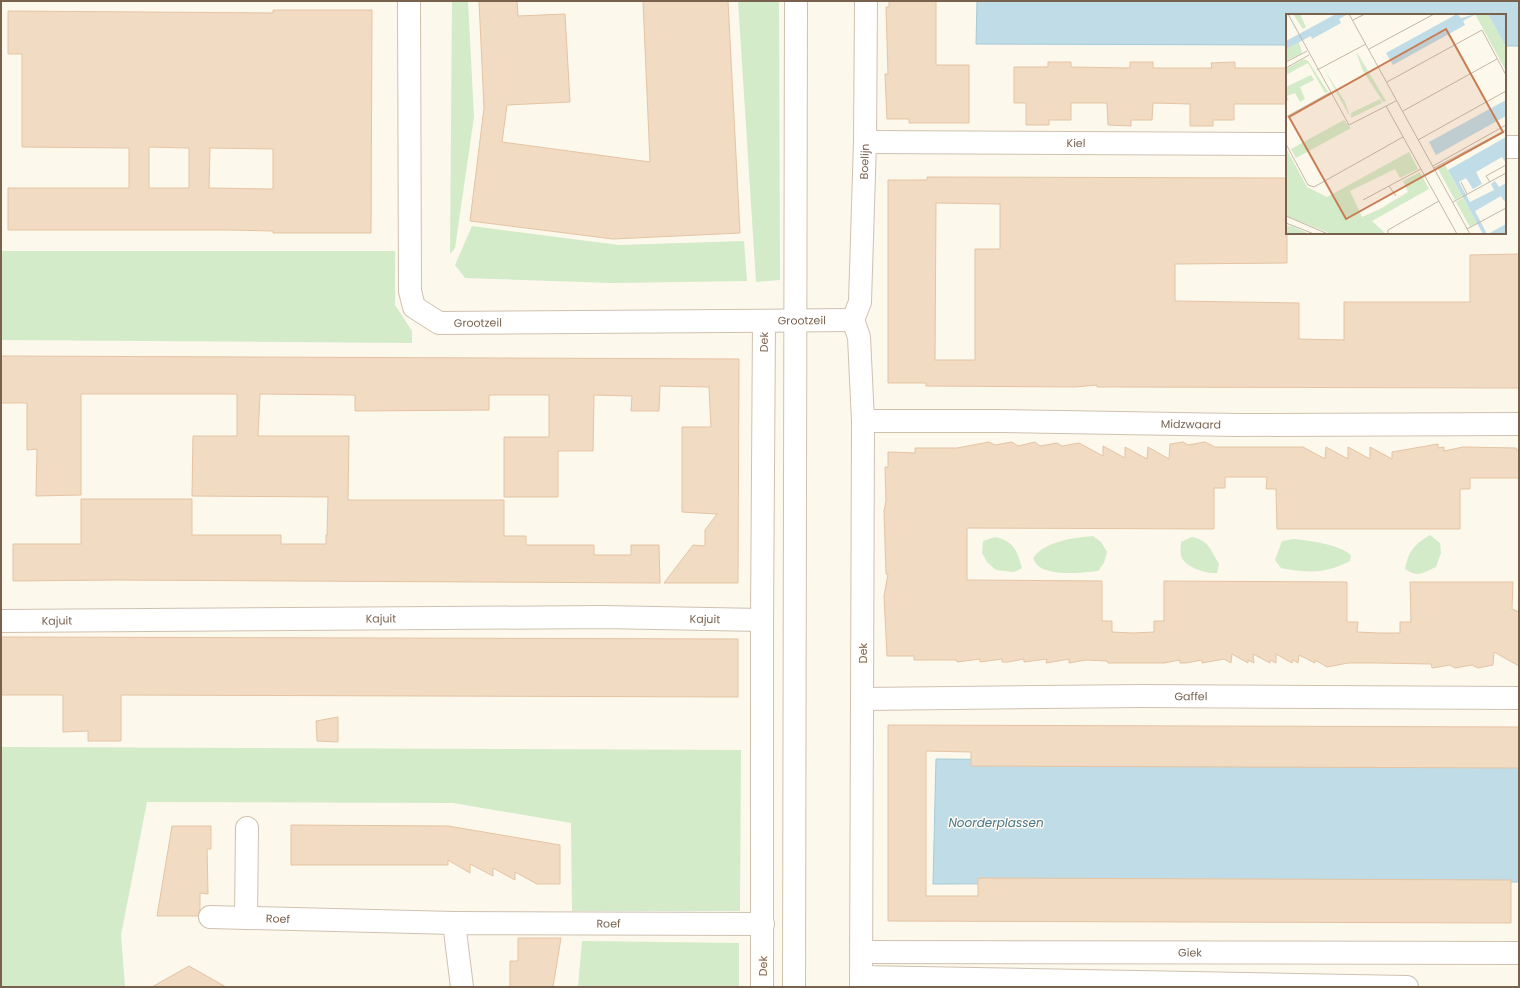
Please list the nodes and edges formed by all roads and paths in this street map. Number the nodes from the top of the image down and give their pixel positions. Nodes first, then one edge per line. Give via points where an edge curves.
1 (409, 1) edge
2 (796, 1) edge
3 (866, 1) edge
4 (865, 142) junction
5 (1286, 144) edge
6 (1506, 147) edge
7 (1519, 147) edge
8 (796, 320) junction
9 (853, 320) junction
10 (764, 321) junction
11 (863, 421) junction
12 (1519, 424) edge
13 (762, 620) junction
14 (1, 621) edge
15 (1519, 698) edge
16 (863, 699) junction
17 (247, 828) dead end
18 (210, 917) dead end
19 (246, 918) junction
20 (454, 923) junction
21 (763, 924) junction
22 (861, 952) junction
23 (1519, 953) edge
24 (861, 982) edge
25 (462, 987) edge
26 (762, 987) edge
27 (794, 987) edge
28 (1407, 987) edge

1 - 10 street, Grootzeil via 410,291 414,308 439,323
2 - 8 street
3 - 4 street, Boelijn
4 - 5 street, Kiel
4 - 9 street, Boelijn via 860,302
6 - 7 street
8 - 9 street, Grootzeil
8 - 10 street, Grootzeil
8 - 27 street
9 - 11 street, Dek via 859,337
10 - 13 street, Dek
11 - 12 street, Midzwaard via 1237,425
11 - 16 street, Dek
13 - 14 street, Kajuit via 594,617
13 - 21 street, Dek
15 - 16 street, Gaffel via 1142,696
16 - 22 street, Dek
17 - 19 street
18 - 19 street, Roef
19 - 20 street, Roef
20 - 21 street, Roef
20 - 25 street
21 - 26 street, Dek
22 - 23 street, Giek
22 - 24 street, Dek
24 - 28 street

